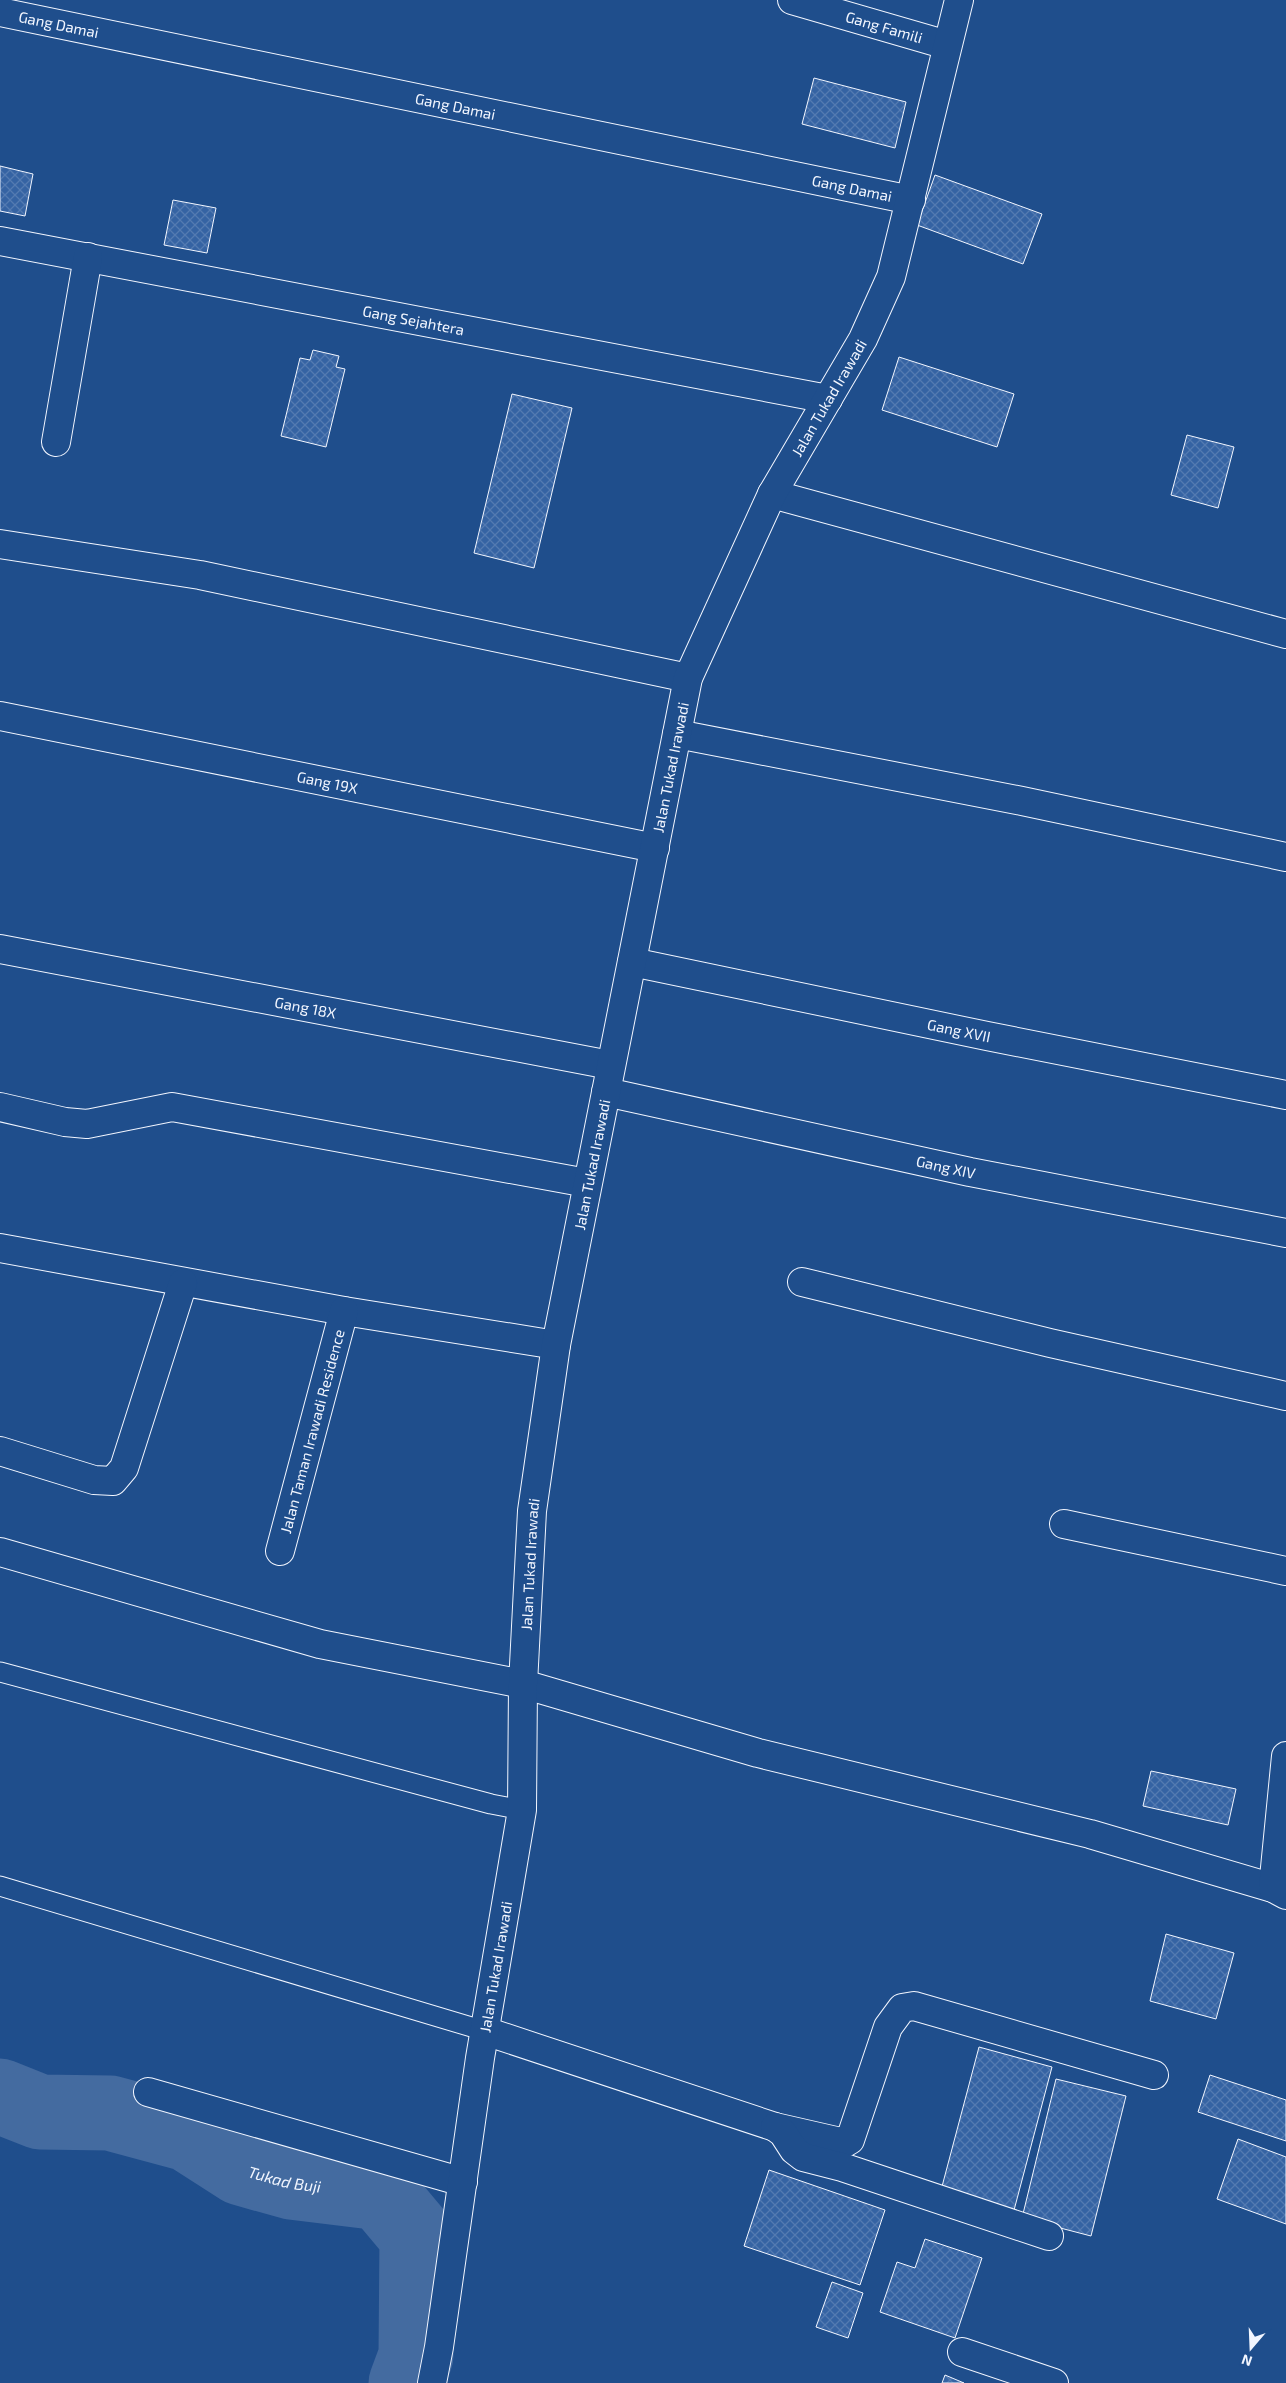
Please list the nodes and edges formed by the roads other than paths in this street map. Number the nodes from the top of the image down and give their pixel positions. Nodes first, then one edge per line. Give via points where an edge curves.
1 (792, 0) edge
2 (959, 0) edge
3 (0, 12) edge
4 (947, 45) junction
5 (910, 200) junction
6 (0, 240) edge
7 (88, 257) junction
8 (828, 399) junction
9 (56, 442) dead end
10 (772, 494) junction
11 (0, 544) edge
12 (1286, 634) edge
13 (688, 678) junction
14 (0, 716) edge
15 (677, 734) junction
16 (655, 848) junction
17 (1286, 857) edge
18 (0, 949) edge
19 (632, 962) junction
20 (610, 1065) junction
21 (606, 1092) junction
22 (1286, 1095) edge
23 (0, 1106) edge
24 (587, 1184) junction
25 (1286, 1233) edge
26 (0, 1248) edge
27 (802, 1282) dead end
28 (183, 1283) junction
29 (344, 1311) junction
30 (556, 1345) junction
31 (1286, 1396) edge
32 (0, 1451) edge
33 (1064, 1524) dead end
34 (280, 1551) dead end
35 (0, 1552) edge
36 (1286, 1571) edge
37 (0, 1672) edge
38 (523, 1684) junction
39 (1286, 1756) edge
40 (522, 1810) junction
41 (0, 1886) edge
42 (1280, 1891) edge
43 (485, 2031) junction
44 (1154, 2075) dead end
45 (148, 2092) dead end
46 (775, 2128) junction
47 (462, 2182) junction
48 (1048, 2236) dead end
49 (962, 2352) dead end
50 (432, 2383) edge
51 (1054, 2383) edge

1 - 4 street, Gang Famili
2 - 4 street, Jalan Tukad Irawadi
3 - 5 street, Gang Damai
4 - 5 street, Jalan Tukad Irawadi
5 - 8 street, Jalan Tukad Irawadi via 891,277 863,340
6 - 7 street, Gang Sejahtera
7 - 8 street, Gang Sejahtera
7 - 9 street
8 - 10 street, Jalan Tukad Irawadi
10 - 12 street
10 - 13 street, Jalan Tukad Irawadi
11 - 13 street via 200,575
13 - 15 street, Jalan Tukad Irawadi
14 - 16 street, Gang 19X
15 - 16 street, Jalan Tukad Irawadi
15 - 17 street via 1022,801
16 - 19 street, Jalan Tukad Irawadi
18 - 20 street, Gang 18X
19 - 20 street, Jalan Tukad Irawadi
19 - 22 street, Gang XVII
20 - 21 street, Jalan Tukad Irawadi
21 - 24 street, Jalan Tukad Irawadi
21 - 25 street, Gang XIV via 970,1172
23 - 24 street via 87,1124 172,1107
24 - 30 street, Jalan Tukad Irawadi
26 - 28 street, Jalan Taman Irawadi Residence
27 - 31 street via 1050,1343
28 - 29 street, Jalan Taman Irawadi Residence
28 - 32 street via 124,1468 113,1481 94,1480
29 - 30 street, Jalan Taman Irawadi Residence
29 - 34 street, Jalan Taman Irawadi Residence
30 - 38 street, Jalan Tukad Irawadi via 532,1511
33 - 36 street
35 - 38 street via 320,1644
37 - 40 lane
38 - 40 street, Jalan Tukad Irawadi
38 - 42 street via 758,1753 1090,1834
39 - 42 street
40 - 43 street, Jalan Tukad Irawadi
41 - 43 lane
43 - 46 street
43 - 47 street, Jalan Tukad Irawadi
44 - 46 street via 914,2006 902,2008 888,2027 850,2140 845,2143
45 - 47 street
46 - 48 street via 803,2157 842,2166
47 - 50 street, Jalan Tukad Irawadi
49 - 51 street

